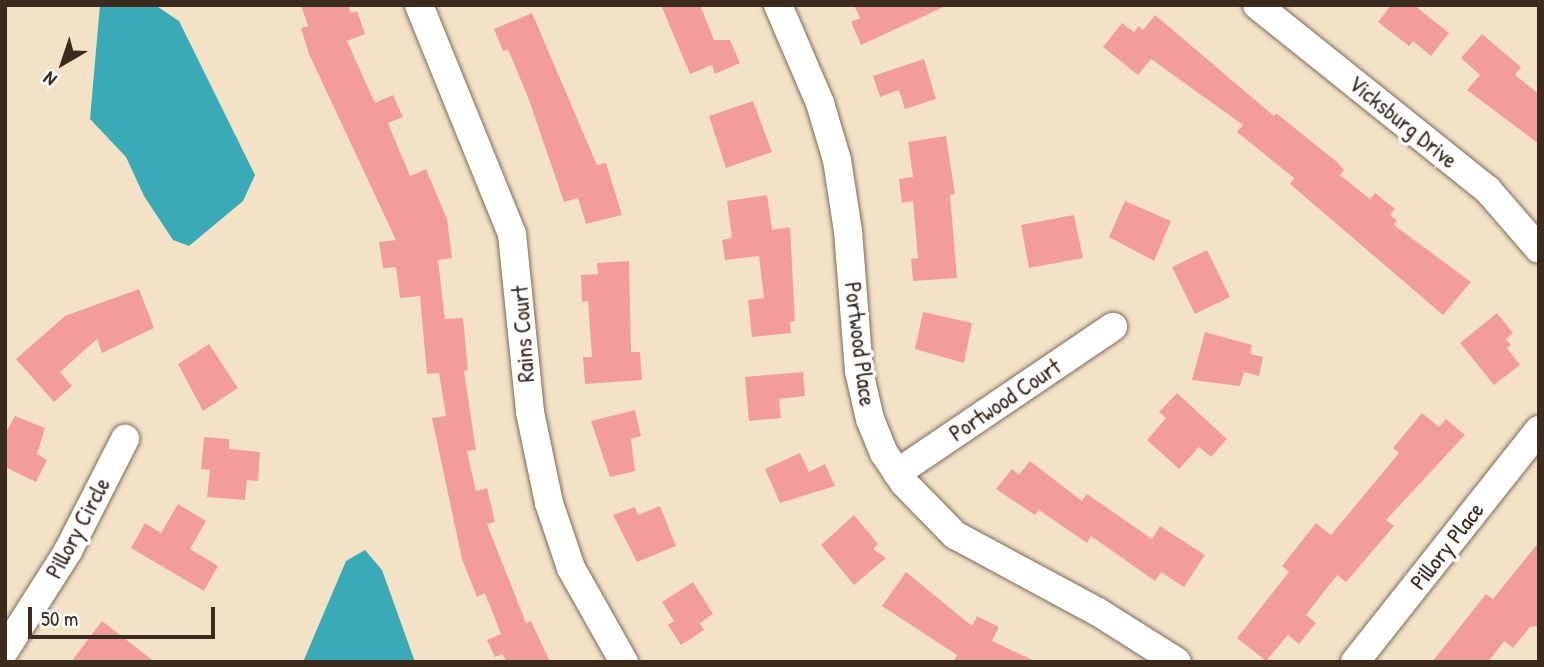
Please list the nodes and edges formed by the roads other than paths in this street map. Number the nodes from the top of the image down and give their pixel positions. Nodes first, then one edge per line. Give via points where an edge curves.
1 (419, 5) edge
2 (778, 5) edge
3 (1257, 5) edge
4 (1539, 249) edge
5 (1113, 327) dead end
6 (1539, 430) edge
7 (125, 439) dead end
8 (897, 473) junction
9 (5, 650) edge
10 (624, 662) edge
11 (1177, 662) edge
12 (1355, 662) edge

1 - 10 street, Rains Court via 512,234 530,412 549,503 571,568
2 - 8 street, Portwood Place via 820,103 837,160 848,231 859,371 870,419
3 - 4 street, Vicksburg Drive via 1487,189
5 - 8 street, Portwood Court
6 - 12 street, Pillory Place
7 - 9 street, Pillory Circle via 68,551
8 - 11 street, Portwood Place via 955,535 1098,612

